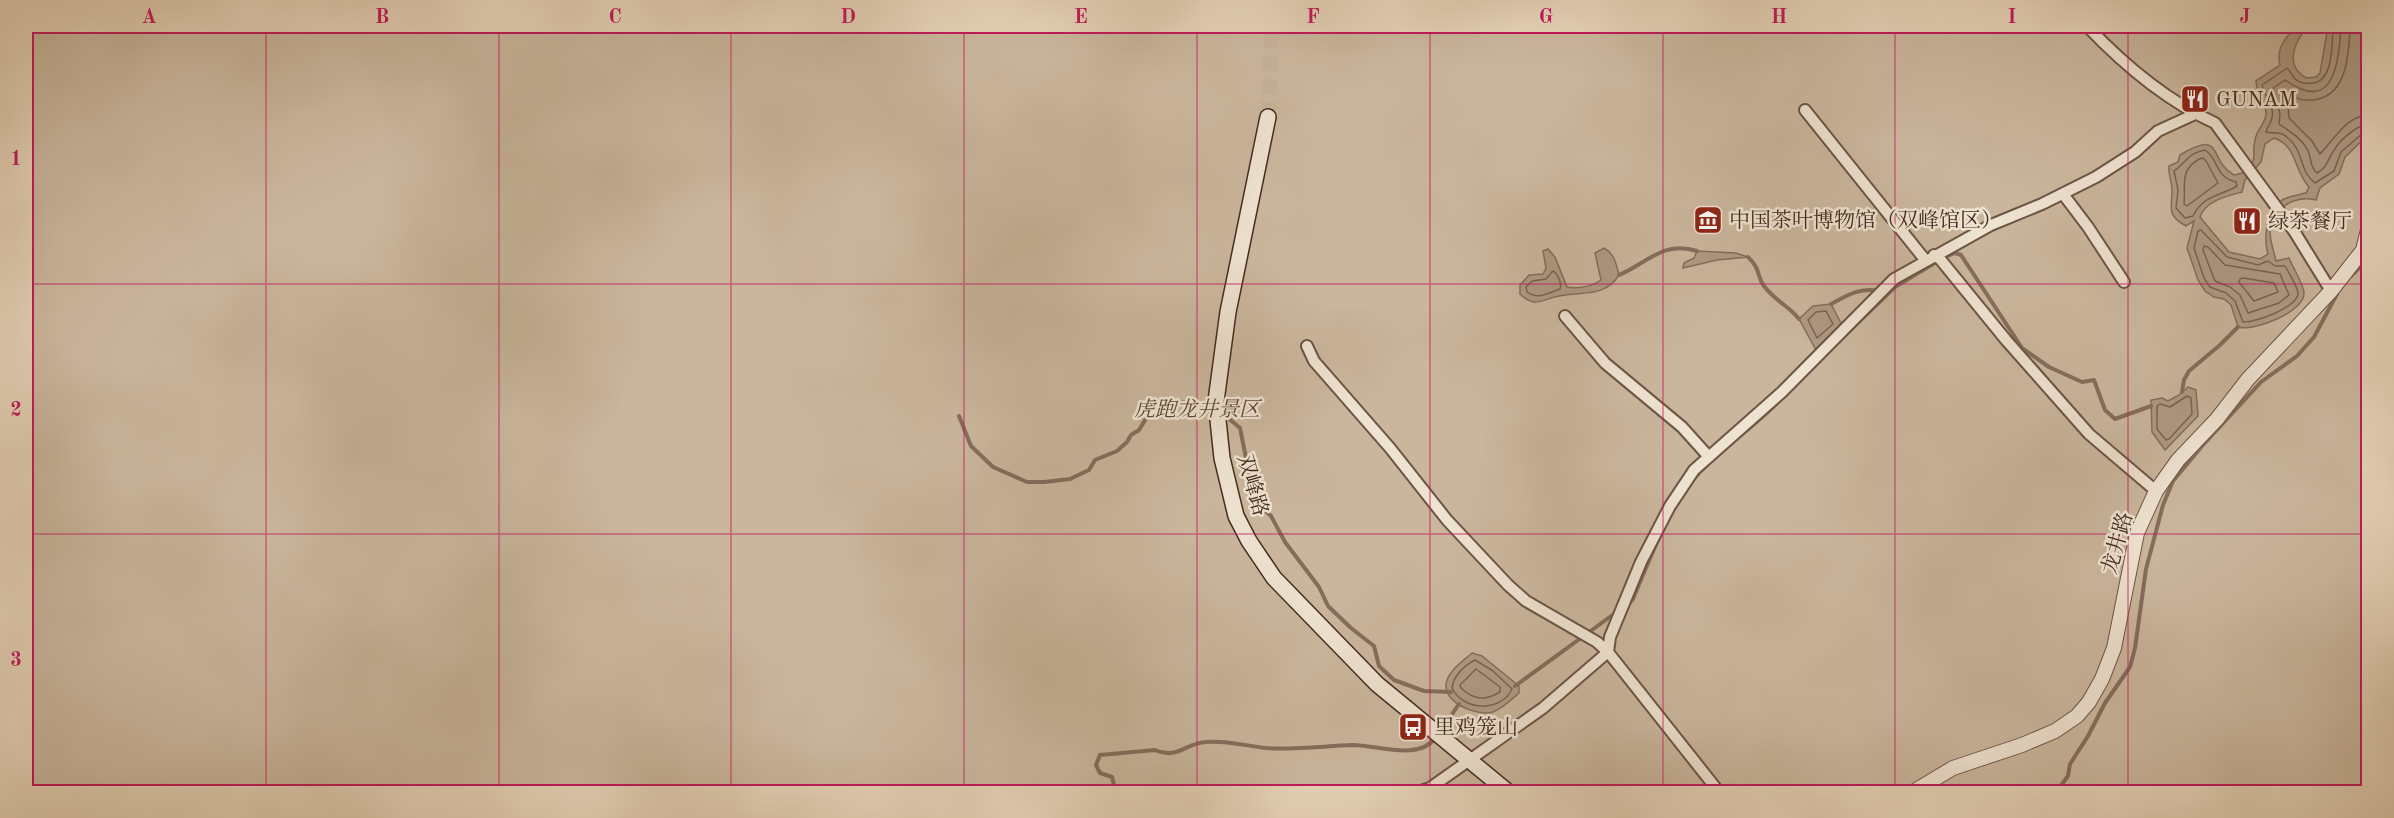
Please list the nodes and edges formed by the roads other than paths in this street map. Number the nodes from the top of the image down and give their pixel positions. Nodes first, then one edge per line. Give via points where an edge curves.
1 (2087, 26) edge
2 (1805, 110) dead end
3 (2195, 114) junction
4 (1268, 117) tunnel mouth
5 (2063, 194) junction
6 (2368, 230) edge
7 (1936, 260) junction
8 (2124, 282) dead end
9 (2331, 291) junction
10 (1566, 316) dead end
11 (1307, 346) dead end
12 (1709, 457) junction
13 (2156, 491) junction
14 (1608, 652) junction
15 (1468, 761) junction
16 (1418, 792) edge
17 (1508, 792) edge
18 (1719, 792) edge
19 (1913, 792) edge

1 - 3 street via 2107,47
2 - 7 street
3 - 5 street via 2158,131 2135,152
3 - 9 street via 2215,123 2244,160
4 - 15 main road, 双峰路 via 1219,372 1217,411 1222,458 1236,516 1274,578 1377,684
5 - 7 street via 1991,225
5 - 8 street
6 - 9 street, 龙井路 via 2363,250
7 - 12 street via 1894,279 1782,392
7 - 13 street via 2089,434
9 - 13 street, 龙井路 via 2248,379
10 - 12 street via 1605,363 1682,427
11 - 14 street via 1314,361 1430,500 1508,585 1526,601 1585,634
12 - 14 street via 1694,470 1670,506 1641,562 1610,636
13 - 19 street, 龙井路 via 2137,533 2114,648 2089,702 2055,731 1953,768
14 - 15 street via 1543,708
14 - 18 street
15 - 16 street
15 - 17 main road, 双峰路

